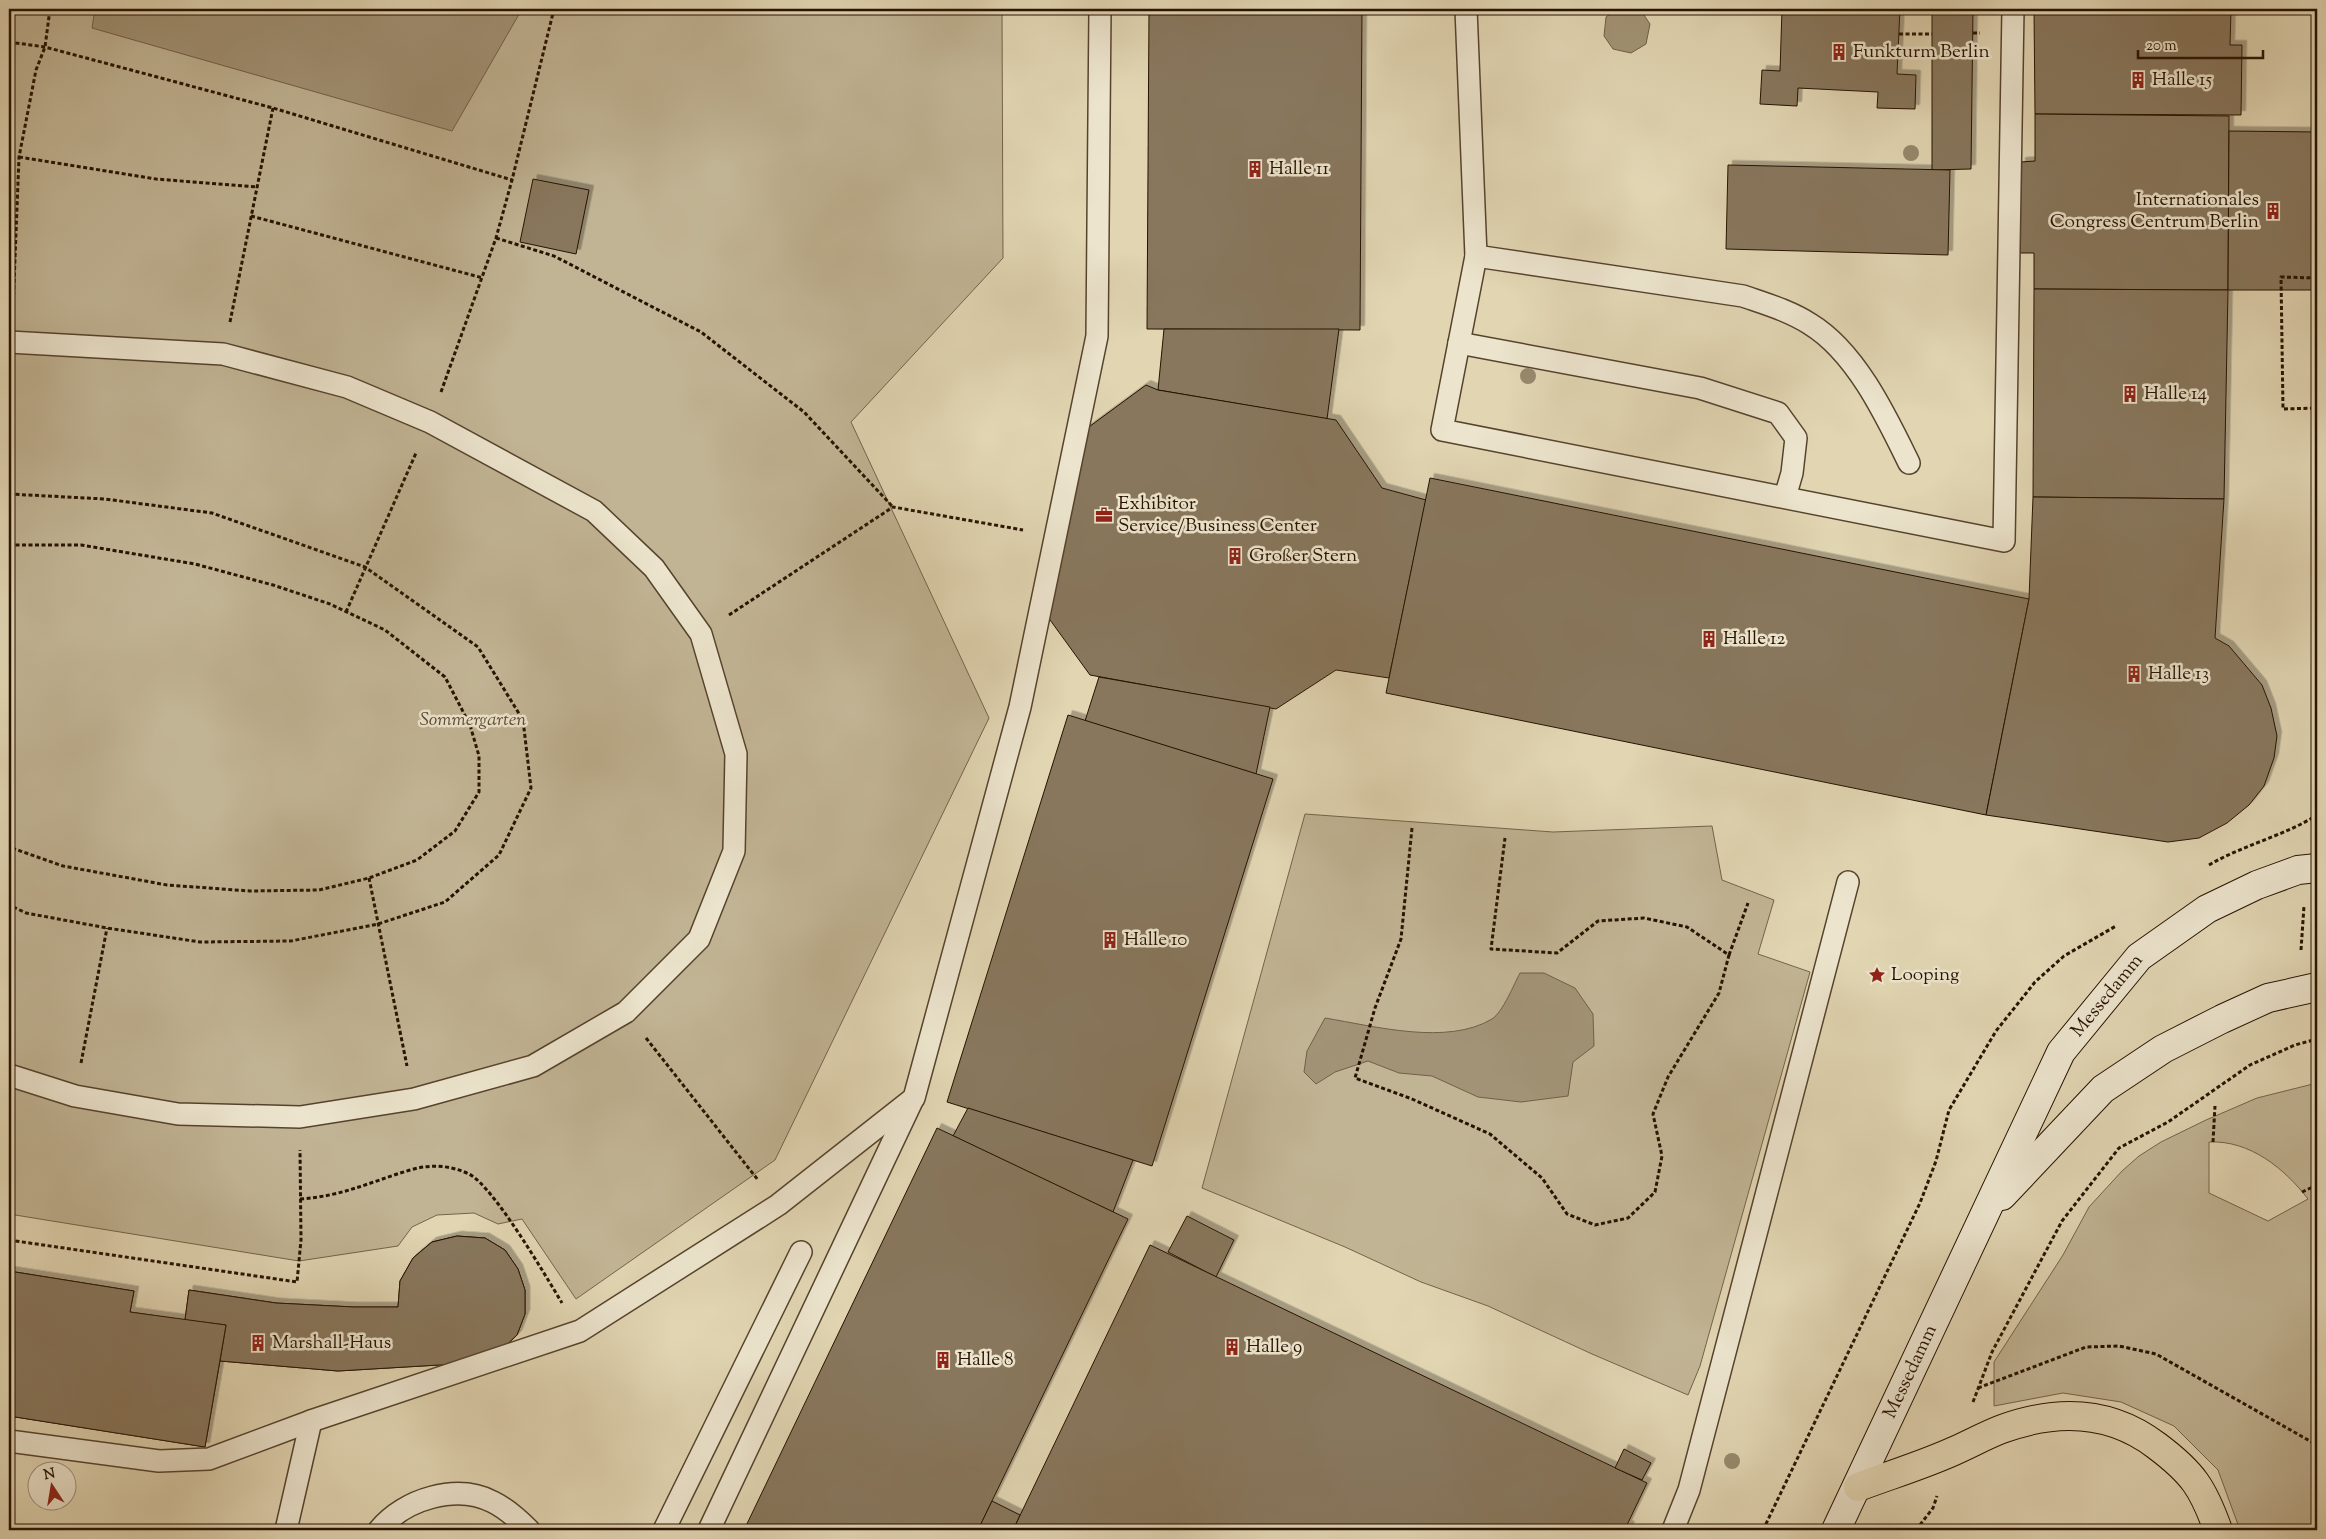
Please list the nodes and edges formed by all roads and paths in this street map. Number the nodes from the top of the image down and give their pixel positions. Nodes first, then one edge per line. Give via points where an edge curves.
1 (50, 9) edge
2 (554, 9) edge
3 (1100, 9) edge
4 (1466, 9) edge
5 (2013, 9) edge
6 (1899, 34) dead end
7 (1932, 34) dead end
8 (9, 42) edge
9 (44, 47) junction
10 (273, 108) junction
11 (19, 157) junction
12 (512, 180) junction
13 (256, 187) junction
14 (250, 216) junction
15 (496, 238) junction
16 (1476, 256) junction
17 (483, 278) junction
18 (2317, 278) edge
19 (10, 342) edge
20 (1459, 343) junction
21 (223, 354) junction
22 (11, 384) dead end
23 (2317, 408) edge
24 (430, 422) junction
25 (417, 451) dead end
26 (1908, 462) dead end
27 (9, 494) edge
28 (1785, 497) junction
29 (893, 507) junction
30 (1056, 536) junction
31 (9, 545) edge
32 (365, 567) junction
33 (346, 612) junction
34 (701, 634) junction
35 (2317, 815) edge
36 (1412, 828) dead end
37 (2289, 830) dead end
38 (1505, 838) dead end
39 (9, 847) edge
40 (2317, 868) edge
41 (369, 878) junction
42 (1848, 882) dead end
43 (1748, 903) dead end
44 (9, 905) edge
45 (2304, 905) dead end
46 (378, 924) junction
47 (107, 928) junction
48 (2301, 950) dead end
49 (1728, 955) junction
50 (2317, 987) edge
51 (626, 1012) junction
52 (2317, 1039) edge
53 (407, 1066) dead end
54 (9, 1075) edge
55 (75, 1096) junction
56 (914, 1098) junction
57 (2215, 1106) dead end
58 (300, 1117) junction
59 (2212, 1142) dead end
60 (738, 1154) dead end
61 (2317, 1185) edge
62 (2302, 1192) dead end
63 (300, 1199) junction
64 (1985, 1214) junction
65 (9, 1240) edge
66 (801, 1252) dead end
67 (580, 1331) junction
68 (1978, 1388) junction
69 (1970, 1407) dead end
70 (311, 1421) junction
71 (9, 1441) edge
72 (2317, 1445) edge
73 (1858, 1487) junction
74 (1938, 1494) dead end
75 (286, 1530) edge
76 (379, 1530) edge
77 (529, 1530) edge
78 (664, 1530) edge
79 (709, 1530) edge
80 (1673, 1530) edge
81 (1836, 1530) edge
82 (1916, 1530) edge
83 (2218, 1530) edge

1 - 9 path
2 - 12 path
3 - 30 lane via 1097,336
4 - 16 lane
5 - 28 lane via 2004,541
6 - 7 path
8 - 9 path
9 - 10 path
9 - 11 path via 36,70
10 - 12 path
10 - 13 path
11 - 13 path via 156,179
11 - 19 path
12 - 15 path
13 - 14 path
14 - 17 path
14 - 21 path
15 - 17 path
15 - 29 path via 554,256 701,332 804,412
16 - 20 lane
16 - 26 lane via 1743,296 1811,324 1840,350 1869,389 1888,419
17 - 24 path
18 - 23 path via 2281,277 2283,409
19 - 21 lane
20 - 28 lane via 1700,388 1778,413 1796,438
20 - 28 lane via 1442,430
21 - 24 lane via 347,387
22 - 27 path
24 - 34 lane via 594,511 654,568
25 - 32 path
27 - 32 path via 105,499 212,513
29 - 30 path
29 - 34 path
30 - 56 lane via 1020,707
31 - 33 path via 81,545 195,564 273,585
32 - 33 path
32 - 46 path via 478,647 523,720 531,788 499,855 445,902
33 - 41 path via 385,630 446,677 470,725 479,756 479,792 455,831 417,860
34 - 51 lane via 736,754 734,851 699,939
35 - 37 path
36 - 49 path via 1402,939 1375,1008 1355,1078 1490,1134 1542,1178 1567,1214 1595,1225 1628,1218 1655,1192 1662,1156 1653,1114 1668,1077 1719,993
38 - 49 path via 1492,949 1557,953 1598,921 1644,918 1687,927
39 - 41 path via 63,866 166,885 250,891 318,890
40 - 64 main road, Messedamm via 2298,870 2257,885 2216,905 2139,957 2061,1052
41 - 46 path
42 - 80 lane via 1689,1490
43 - 49 path
44 - 47 path via 26,912
45 - 48 path
46 - 47 path via 292,941 200,942
46 - 53 path
47 - 55 path
50 - 64 main road, Messedamm via 2268,998 2222,1019 2163,1049 2103,1089
51 - 58 lane via 533,1066 414,1099
51 - 60 path
52 - 68 path via 2250,1065 2168,1122 2119,1148 2062,1222 1992,1352
54 - 55 lane
55 - 58 lane via 178,1114
56 - 67 lane via 778,1205
56 - 79 lane
57 - 59 path
58 - 63 path
61 - 62 path
63 - 65 path via 301,1240 296,1282
63 - 67 path via 339,1194 431,1166 452,1168 471,1175 529,1249
64 - 73 main road, Messedamm
66 - 78 lane
67 - 70 lane
68 - 69 path
68 - 72 path via 2086,1347 2119,1346 2156,1354
70 - 71 lane via 209,1459 159,1461
70 - 75 lane
73 - 81 main road, Messedamm
73 - 83 highway via 2034,1418 2069,1415 2107,1419 2146,1437 2184,1466 2205,1496
74 - 82 path via 1933,1508
76 - 77 lane via 408,1506 438,1495 469,1495 492,1501

